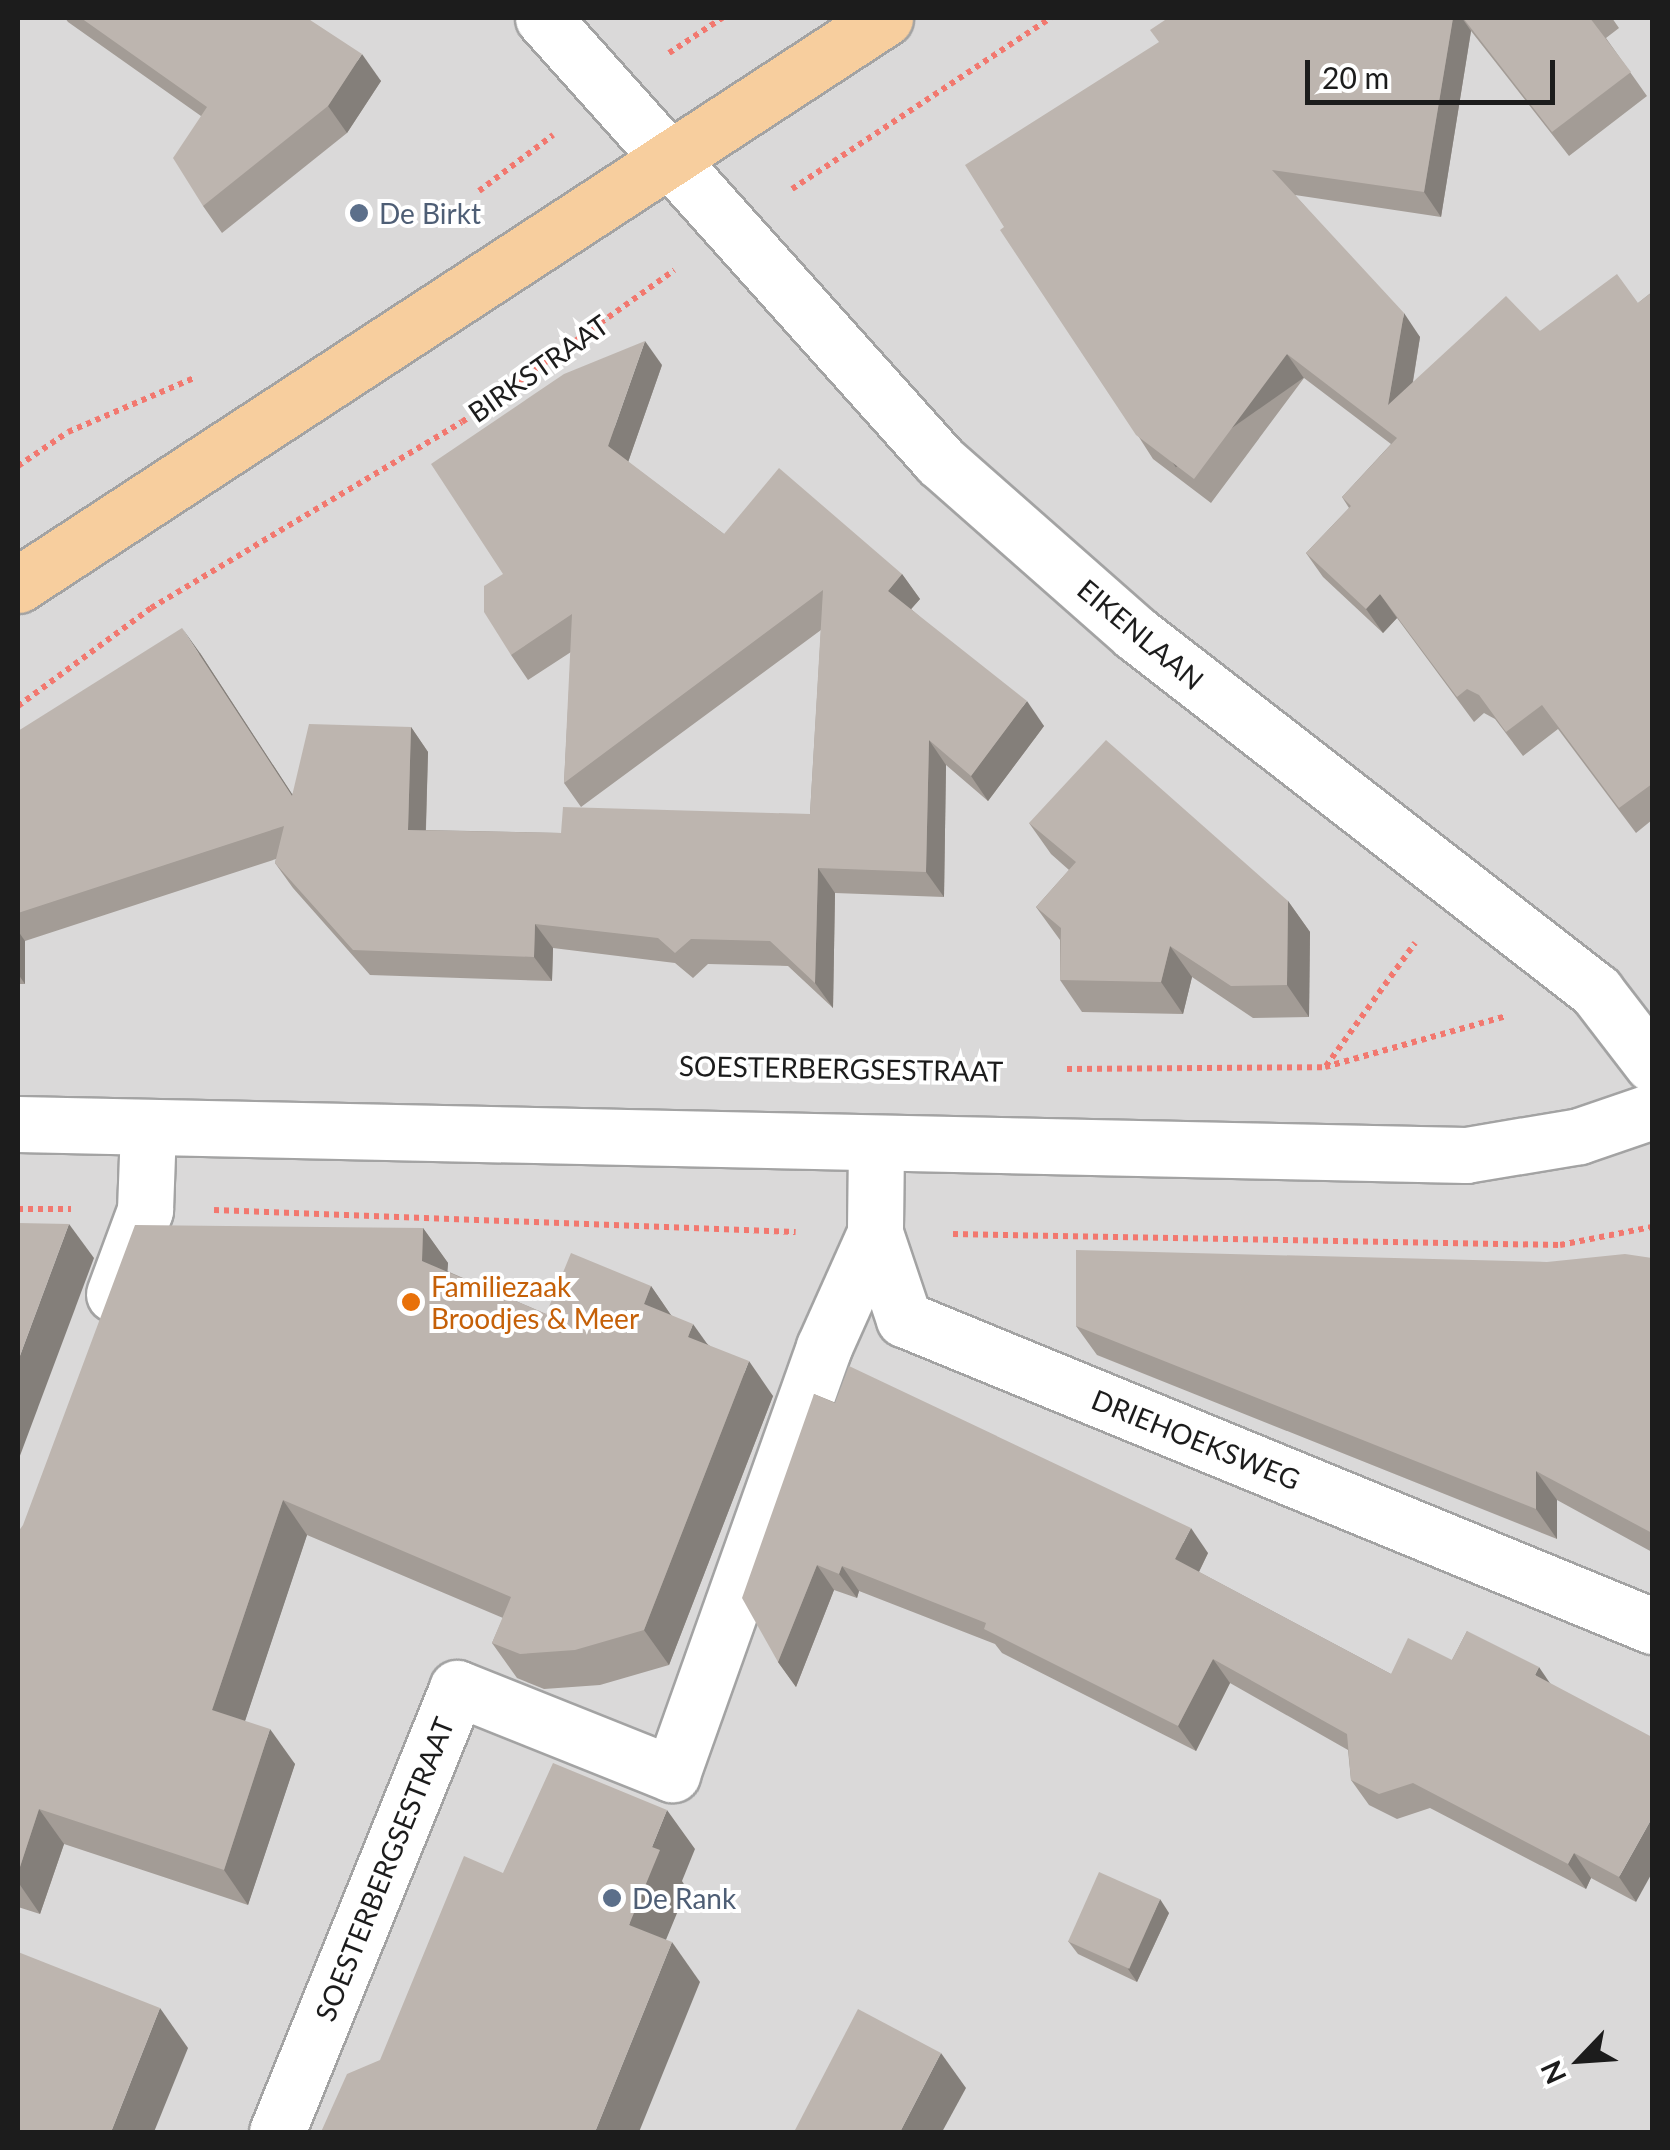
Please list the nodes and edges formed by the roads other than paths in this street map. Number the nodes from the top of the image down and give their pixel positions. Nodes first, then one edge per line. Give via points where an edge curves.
1 (543, 18) edge
2 (885, 18) edge
3 (672, 157) junction
4 (18, 585) edge
5 (1652, 1064) edge
6 (1652, 1111) edge
7 (18, 1124) edge
8 (148, 1130) junction
9 (876, 1146) junction
10 (875, 1232) junction
11 (98, 1335) edge
12 (1652, 1626) edge
13 (277, 2132) edge

1 - 3 street, EIKENLAAN
2 - 3 main road
3 - 4 main road
3 - 5 street, EIKENLAAN via 940,461 1135,633 1596,990
6 - 9 street via 1580,1136 1466,1155
7 - 8 street
8 - 9 street
8 - 11 street via 145,1210
9 - 10 street, DRIEHOEKSWEG
10 - 12 street, DRIEHOEKSWEG via 904,1319
10 - 13 street, SOESTERBERGSESTRAAT via 824,1347 672,1774 457,1688

